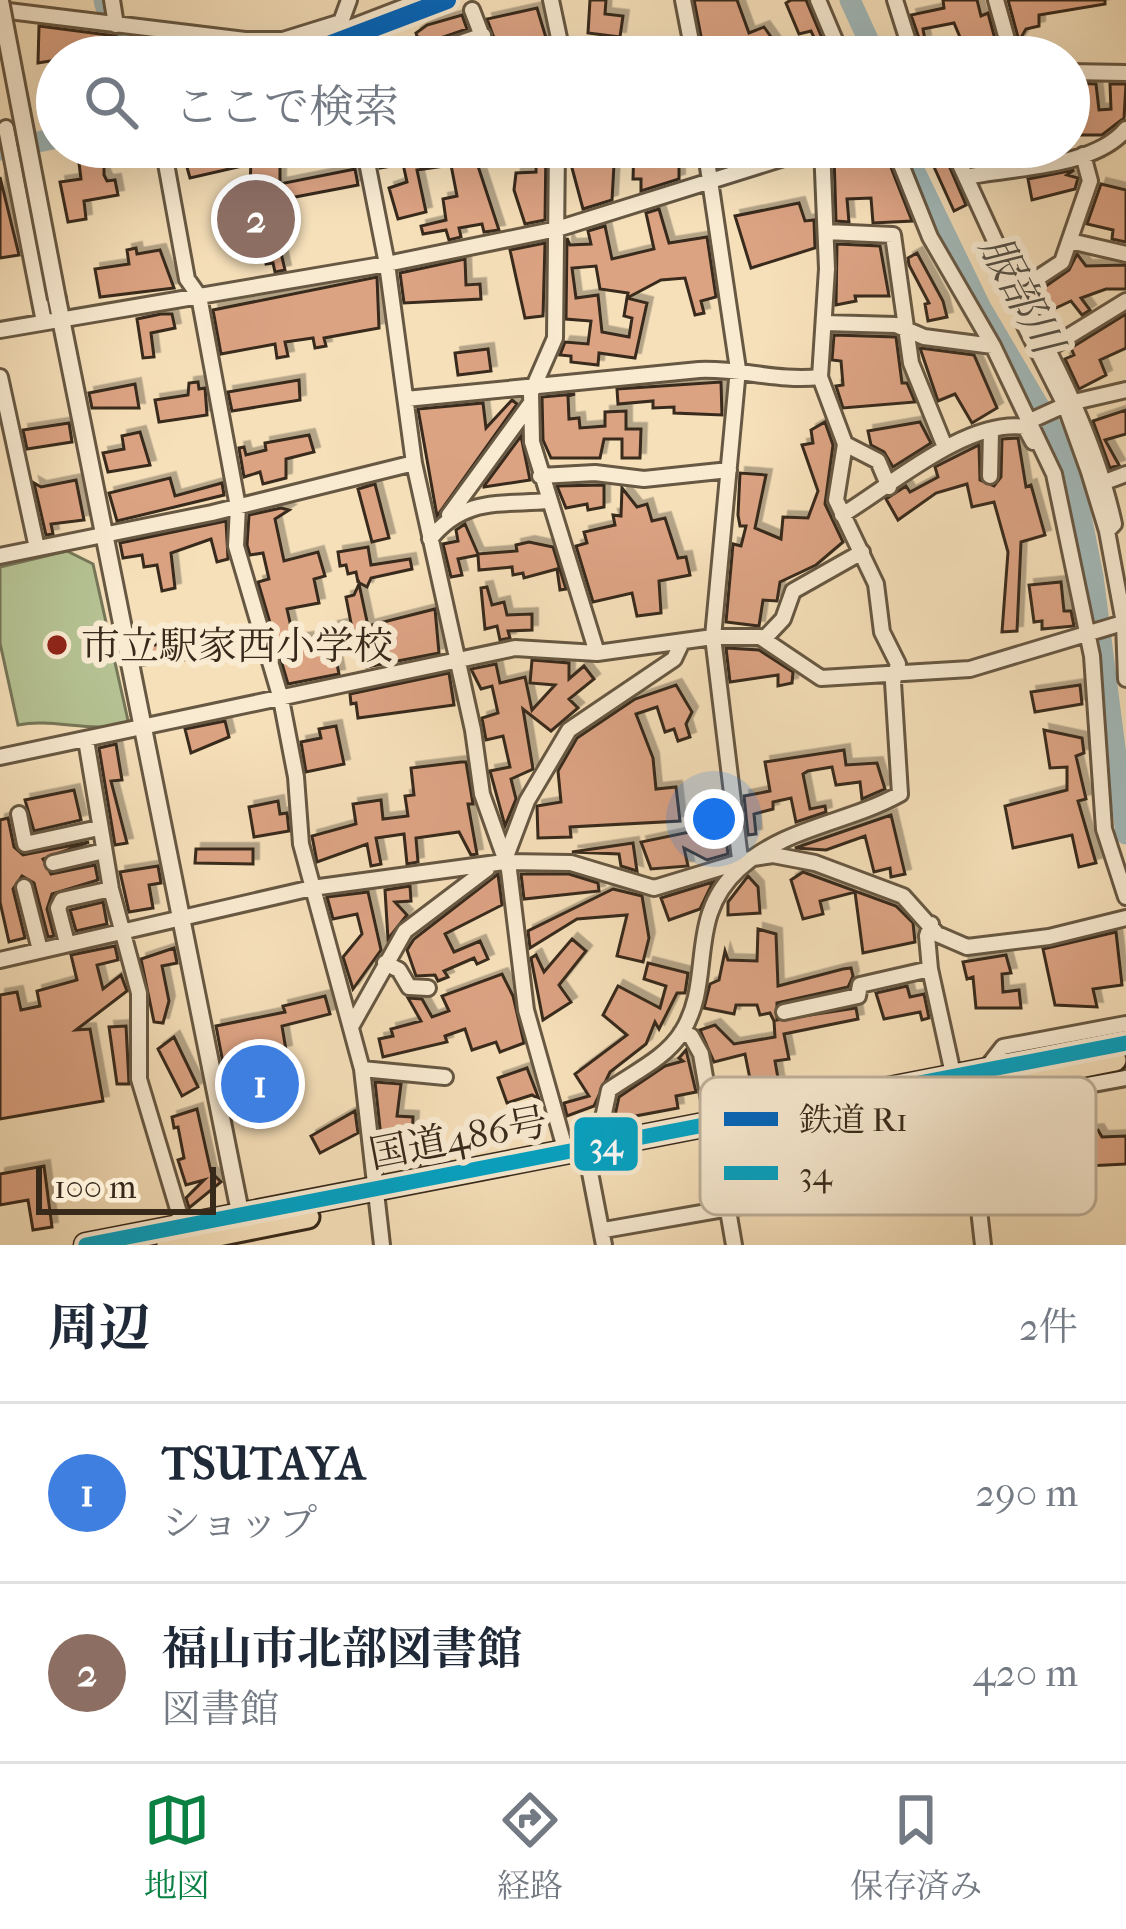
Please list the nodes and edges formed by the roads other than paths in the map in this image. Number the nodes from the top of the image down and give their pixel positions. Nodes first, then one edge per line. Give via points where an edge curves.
1 (112, 0) edge
2 (349, 0) edge
3 (359, 0) edge
4 (422, 0) edge
5 (551, 0) edge
6 (682, 0) edge
7 (818, 0) edge
8 (895, 0) edge
9 (996, 0) edge
10 (0, 1) edge
11 (0, 10) edge
12 (472, 10) dead end
13 (116, 25) junction
14 (343, 26) junction
15 (483, 34) joint
16 (238, 36) edge
17 (300, 36) edge
18 (344, 36) edge
19 (478, 36) edge
20 (559, 36) edge
21 (690, 36) edge
22 (833, 36) edge
23 (907, 36) edge
24 (1006, 36) edge
25 (1090, 73) edge
26 (1126, 74) edge
27 (1126, 129) edge
28 (10, 140) dead end
29 (1090, 152) edge
30 (167, 168) edge
31 (368, 168) edge
32 (557, 168) edge
33 (707, 168) edge
34 (746, 168) edge
35 (821, 168) edge
36 (902, 168) edge
37 (961, 168) edge
38 (1013, 168) edge
39 (1086, 168) edge
40 (965, 177) junction
41 (708, 181) junction
42 (557, 229) junction
43 (826, 232) junction
44 (1070, 241) junction
45 (1126, 254) edge
46 (387, 264) junction
47 (1018, 292) junction
48 (199, 296) junction
49 (1126, 301) edge
50 (53, 320) junction
51 (824, 323) junction
52 (0, 330) edge
53 (908, 332) junction
54 (993, 346) junction
55 (1048, 349) junction
56 (738, 368) junction
57 (0, 377) edge
58 (820, 377) junction
59 (534, 384) junction
60 (1126, 390) edge
61 (406, 399) junction
62 (531, 403) junction
63 (1067, 404) junction
64 (1032, 420) junction
65 (991, 432) junction
66 (845, 444) junction
67 (945, 447) junction
68 (1046, 454) junction
69 (414, 463) junction
70 (729, 470) junction
71 (1126, 474) edge
72 (540, 476) junction
73 (990, 476) dead end
74 (1105, 482) junction
75 (889, 487) junction
76 (549, 501) junction
77 (238, 507) junction
78 (842, 514) junction
79 (449, 515) junction
80 (1107, 531) junction
81 (105, 536) junction
82 (430, 538) junction
83 (37, 548) junction
84 (862, 552) junction
85 (0, 556) edge
86 (1125, 623) edge
87 (1090, 634) junction
88 (713, 637) junction
89 (765, 638) junction
90 (682, 642) junction
91 (649, 646) junction
92 (597, 652) junction
93 (458, 660) junction
94 (899, 673) junction
95 (650, 676) junction
96 (1126, 679) edge
97 (281, 699) junction
98 (143, 731) junction
99 (86, 740) junction
100 (0, 758) edge
101 (19, 814) dead end
102 (99, 828) junction
103 (104, 850) junction
104 (770, 852) junction
105 (53, 862) dead end
106 (744, 862) junction
107 (498, 864) junction
108 (24, 887) dead end
109 (313, 888) junction
110 (111, 889) junction
111 (1126, 897) edge
112 (180, 916) junction
113 (1126, 918) edge
114 (931, 924) junction
115 (120, 930) junction
116 (67, 943) junction
117 (40, 950) junction
118 (0, 960) edge
119 (385, 963) junction
120 (930, 969) junction
121 (428, 988) dead end
122 (784, 1012) dead end
123 (1126, 1024) edge
124 (352, 1025) junction
125 (681, 1033) junction
126 (1121, 1057) edge
127 (362, 1070) junction
128 (445, 1077) dead end
129 (705, 1077) edge
130 (954, 1077) edge
131 (990, 1077) joint
132 (1070, 1077) edge
133 (700, 1134) edge
134 (566, 1152) junction
135 (593, 1154) junction
136 (377, 1197) junction
137 (700, 1213) edge
138 (728, 1215) edge
139 (978, 1215) edge
140 (242, 1222) junction
141 (183, 1226) junction
142 (604, 1237) edge
143 (86, 1245) edge
144 (168, 1245) edge
145 (382, 1245) edge
146 (734, 1245) edge
147 (982, 1245) edge

1 - 13 street
2 - 3 street
2 - 14 street
4 - 14 street
5 - 20 street
6 - 21 street
7 - 22 street
8 - 23 street
9 - 24 street
10 - 50 street, bridge via 57,299
11 - 13 street
12 - 15 street
13 - 16 street
14 - 17 street
14 - 18 street
15 - 19 street
25 - 26 street
27 - 29 street
28 - 50 street
30 - 48 street via 187,279
31 - 46 street
32 - 42 street
33 - 41 street
34 - 41 street
35 - 43 street
36 - 54 street via 930,237
37 - 40 street
38 - 40 street
39 - 44 street via 1090,181
40 - 47 street
41 - 42 street
41 - 56 street
42 - 46 street
42 - 59 street via 555,338
43 - 51 street
43 - 53 street via 893,235
44 - 45 street
44 - 47 street via 1062,262
46 - 48 street
46 - 61 street
47 - 55 street
47 - 63 street via 1025,326
48 - 50 street
48 - 77 street
49 - 55 street
50 - 52 street
50 - 81 street
51 - 53 street
51 - 58 street
53 - 54 street
53 - 67 street via 911,363
54 - 64 street
55 - 63 street
56 - 58 street via 784,381
56 - 59 street
56 - 70 street
57 - 83 street
58 - 66 street
59 - 61 street
59 - 62 street
60 - 63 street
61 - 69 street
62 - 72 street
62 - 79 street
63 - 64 street
63 - 74 street
63 - 80 street
64 - 68 street
65 - 67 street
65 - 68 street via 1025,428
65 - 73 street
66 - 75 street via 878,461
66 - 78 street via 835,484
67 - 75 street
68 - 87 street
69 - 77 street
69 - 82 street
70 - 72 street
70 - 88 street
71 - 74 street
72 - 76 street
74 - 80 street via 1114,524
75 - 78 street
76 - 79 street
76 - 92 street
77 - 81 street
77 - 97 street via 236,546
78 - 84 street
79 - 82 street
80 - 86 street
81 - 83 street
81 - 98 street
82 - 93 street
83 - 85 street
84 - 89 street via 793,591
84 - 94 street
86 - 87 street
86 - 96 street
87 - 94 street via 970,669
87 - 111 street via 1103,830
88 - 89 street
88 - 90 street
88 - 106 street
89 - 94 street via 821,677
90 - 91 street
90 - 95 street
91 - 92 street
91 - 95 street
92 - 93 street via 515,648
93 - 97 street
93 - 107 street
94 - 104 street via 893,682 900,794
95 - 107 street via 569,730
97 - 98 street
97 - 109 street
98 - 99 street
98 - 112 street
99 - 100 street
99 - 102 street
101 - 102 street via 25,844
102 - 103 street
103 - 105 street
103 - 110 street
104 - 106 street
104 - 114 street via 872,882 903,896
106 - 107 street via 654,888 571,863
106 - 125 street via 704,919
107 - 109 street
107 - 119 street via 405,931
107 - 134 street via 526,1010
108 - 117 street
109 - 112 street
109 - 124 street
110 - 115 street
110 - 116 street via 62,900
112 - 115 street
112 - 140 street
113 - 114 street via 967,947
114 - 120 street
115 - 116 street
115 - 141 street via 139,993 139,1079
116 - 117 street
117 - 118 street
119 - 121 street via 409,987
119 - 124 street
120 - 122 street
120 - 130 street
123 - 131 street via 1003,1047
124 - 127 street
125 - 129 street via 701,1054
125 - 135 street via 609,1090
126 - 131 highway, 国道486号
126 - 132 street
127 - 128 street
127 - 136 street
133 - 135 highway, 国道486号
134 - 135 highway, 国道486号
134 - 136 highway, 国道486号
135 - 136 highway, 国道486号
135 - 142 street
136 - 140 highway, 国道486号
136 - 145 street
137 - 142 street
138 - 146 street
139 - 147 street
140 - 141 highway, 国道486号
140 - 144 highway, 国道486号
141 - 143 highway, 国道486号

